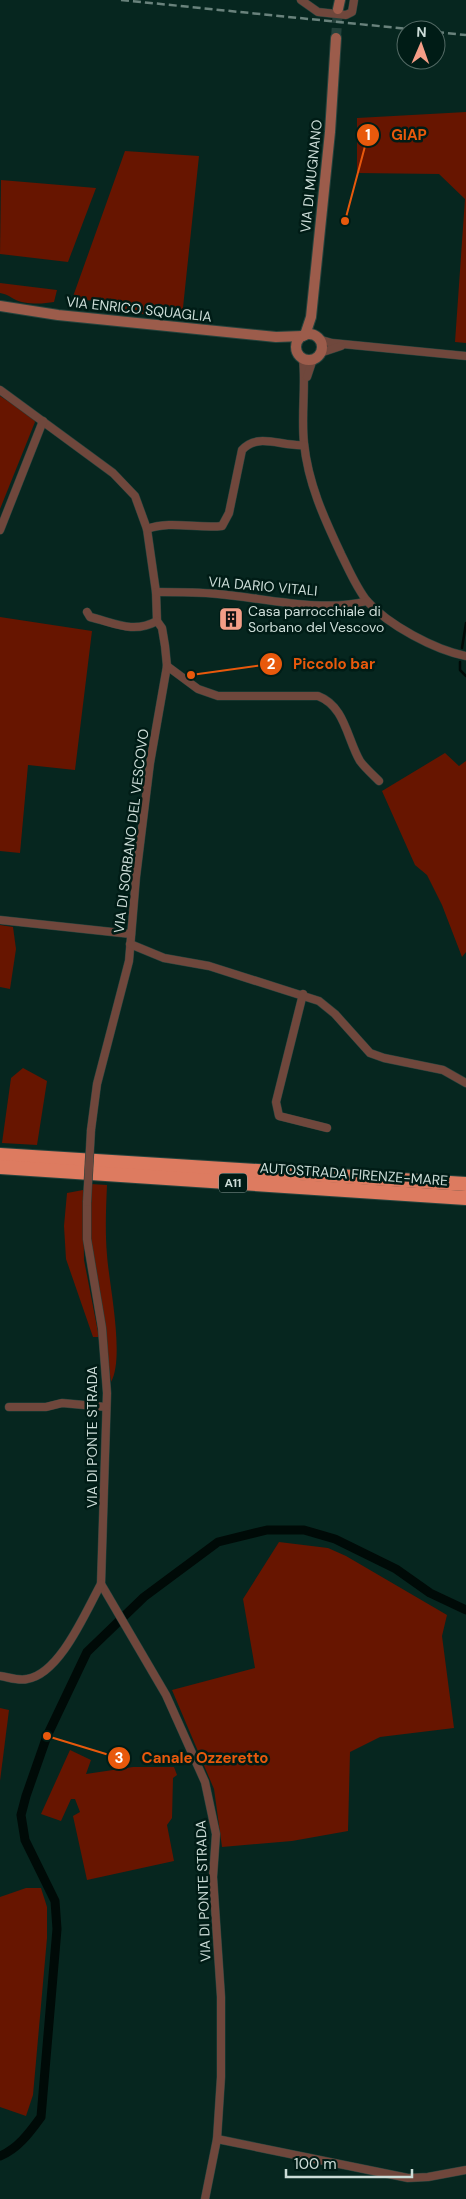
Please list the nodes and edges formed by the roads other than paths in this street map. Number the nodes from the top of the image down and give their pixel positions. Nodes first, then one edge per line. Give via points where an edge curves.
1 (301, 0) edge
2 (354, 0) edge
3 (336, 38) tunnel mouth
4 (0, 306) edge
5 (311, 316) junction
6 (304, 336) junction
7 (276, 337) junction
8 (317, 338) junction
9 (348, 344) junction
10 (309, 356) junction
11 (466, 356) edge
12 (0, 390) edge
13 (43, 421) junction
14 (304, 445) junction
15 (2, 520) edge
16 (148, 528) junction
17 (0, 530) edge
18 (156, 592) junction
19 (367, 601) junction
20 (87, 612) dead end
21 (157, 621) junction
22 (466, 656) edge
23 (167, 666) junction
24 (379, 781) dead end
25 (0, 920) edge
26 (131, 934) junction
27 (130, 944) junction
28 (303, 994) junction
29 (466, 1083) edge
30 (328, 1128) dead end
31 (0, 1155) edge
32 (0, 1167) edge
33 (466, 1184) edge
34 (466, 1198) edge
35 (106, 1406) junction
36 (9, 1407) dead end
37 (101, 1584) junction
38 (0, 1676) edge
39 (217, 2138) junction
40 (466, 2170) edge
41 (205, 2199) edge

1 - 2 street via 318,12 347,15 353,10
3 - 5 street, VIA DI MUGNANO
4 - 7 street, VIA ENRICO SQUAGLIA
5 - 6 street, VIA DI MUGNANO
5 - 8 street, VIA DI MUGNANO
6 - 7 street, VIA ENRICO SQUAGLIA
6 - 8 street, VIA ENRICO SQUAGLIA
6 - 10 street, VIA DI MUGNANO via 296,346
7 - 10 street
8 - 9 street
8 - 10 street, VIA DI MUGNANO via 322,346
9 - 10 street
9 - 11 street
10 - 14 street via 305,381
12 - 13 street, VIA DI SORBANO DEL VESCOVO
13 - 15 street
13 - 16 street, VIA DI SORBANO DEL VESCOVO via 113,473 135,496
14 - 16 street via 286,446 258,439 248,443 242,450 229,513 222,526 159,524
14 - 19 street via 317,503
15 - 17 street
16 - 18 street, VIA DI SORBANO DEL VESCOVO
18 - 19 street, VIA DARIO VITALI via 353,605
18 - 21 street, VIA DI SORBANO DEL VESCOVO
19 - 22 street via 390,620 425,641
20 - 21 street via 90,617 128,627 144,628
21 - 23 street, VIA DI SORBANO DEL VESCOVO via 162,628
23 - 24 street via 198,689 218,696 318,696 328,700 337,710 360,761
23 - 26 street, VIA DI SORBANO DEL VESCOVO via 150,763
25 - 26 street
26 - 27 street, VIA DI SORBANO DEL VESCOVO
27 - 28 street, VIA DI SORBANO DEL VESCOVO via 164,958 209,966
27 - 35 street, VIA DI PONTE STRADA, bridge via 97,1084 87,1202 87,1239 102,1328
28 - 29 street, VIA DI SORBANO DEL VESCOVO via 336,1014 370,1053 443,1070
28 - 30 street via 276,1109 279,1116
31 - 33 highway, AUTOSTRADA FIRENZE-MARE / A11
32 - 34 highway, AUTOSTRADA FIRENZE-MARE / A11
35 - 36 street via 62,1403 46,1407
35 - 37 street, VIA DI PONTE STRADA
37 - 38 street via 54,1663 27,1679
37 - 39 street, VIA DI PONTE STRADA via 166,1695 205,1782 212,1808 216,1834 213,1877 221,2018
39 - 40 street via 408,2178
39 - 41 street, VIA DI PONTE STRADA

